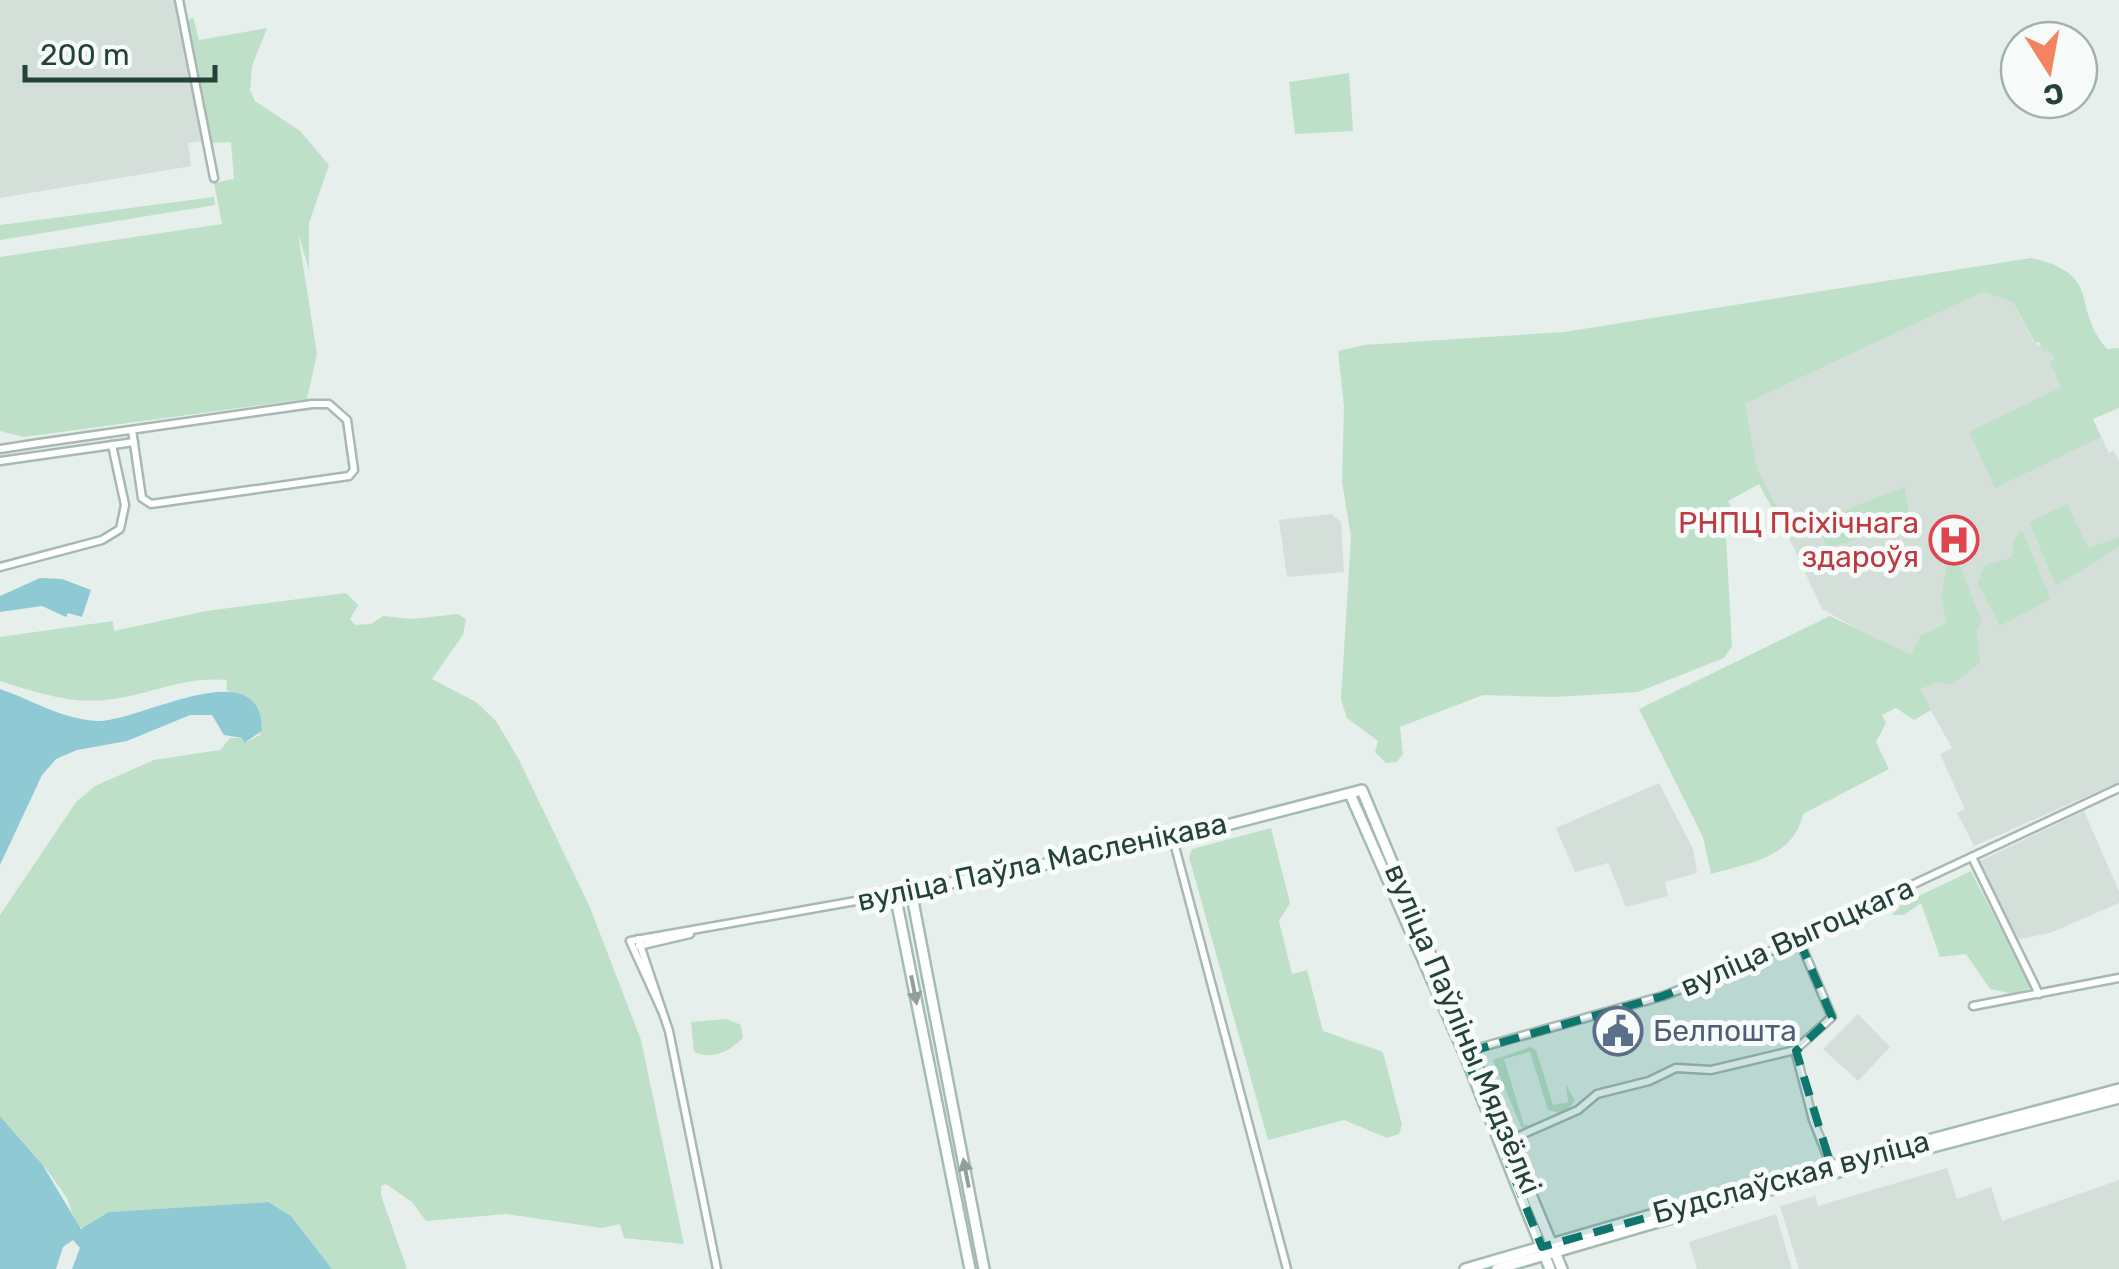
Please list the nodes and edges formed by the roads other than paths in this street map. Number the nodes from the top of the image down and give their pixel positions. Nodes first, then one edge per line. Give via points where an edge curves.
1 (179, 0) edge
2 (214, 178) dead end
3 (132, 430) junction
4 (134, 442) junction
5 (112, 445) junction
6 (0, 448) edge
7 (0, 461) edge
8 (0, 567) edge
9 (2119, 788) edge
10 (1362, 790) joint
11 (1350, 794) junction
12 (1173, 839) junction
13 (1972, 857) junction
14 (911, 891) junction
15 (895, 894) junction
16 (1800, 940) junction
17 (2119, 978) edge
18 (2039, 994) junction
19 (1973, 1006) dead end
20 (1795, 1050) junction
21 (1468, 1051) junction
22 (2119, 1089) edge
23 (2119, 1098) edge
24 (1510, 1140) junction
25 (1831, 1166) junction
26 (1555, 1248) junction
27 (1543, 1252) junction
28 (717, 1269) edge
29 (970, 1269) edge
30 (984, 1269) edge
31 (1288, 1269) edge
32 (1464, 1269) edge
33 (1497, 1269) edge
34 (1550, 1269) edge
35 (1562, 1269) edge

1 - 2 street
3 - 4 street
3 - 4 street via 329,404 343,412 354,465 349,476 151,504 142,498
3 - 6 street
4 - 5 street
5 - 7 street
5 - 8 street via 125,506 120,529 102,540
9 - 13 street, вуліца Выгоцкага
10 - 11 street, вуліца Паўла Масленікава
10 - 21 street, вуліца Паўліны Мядзёлкі
11 - 12 street, вуліца Паўла Масленікава
11 - 21 street, вуліца Паўліны Мядзёлкі
12 - 14 street, вуліца Паўла Масленікава
12 - 31 street
13 - 16 street, вуліца Выгоцкага
13 - 18 street
14 - 15 street, вуліца Паўла Масленікава
30 -> 14 street
15 - 28 street, вуліца Паўла Масленікава via 635,943 662,1011
15 -> 29 street
16 - 20 street via 1832,1017
16 - 21 street, вуліца Выгоцкага via 1663,996
17 - 18 street
18 - 19 street
20 - 24 street via 1712,1070 1676,1068 1597,1094 1578,1110
20 - 25 street
21 - 24 street, вуліца Паўліны Мядзёлкі
21 - 27 street, вуліца Паўліны Мядзёлкі
22 - 25 street, Будслаўская вуліца
23 - 26 street, Будслаўская вуліца
24 - 26 street, вуліца Паўліны Мядзёлкі
25 - 26 street, Будслаўская вуліца
26 - 27 street, Будслаўская вуліца
26 - 35 street, вуліца Паўліны Мядзёлкі
27 - 32 street, Будслаўская вуліца
27 - 33 street, Будслаўская вуліца
27 - 34 street, вуліца Паўліны Мядзёлкі

